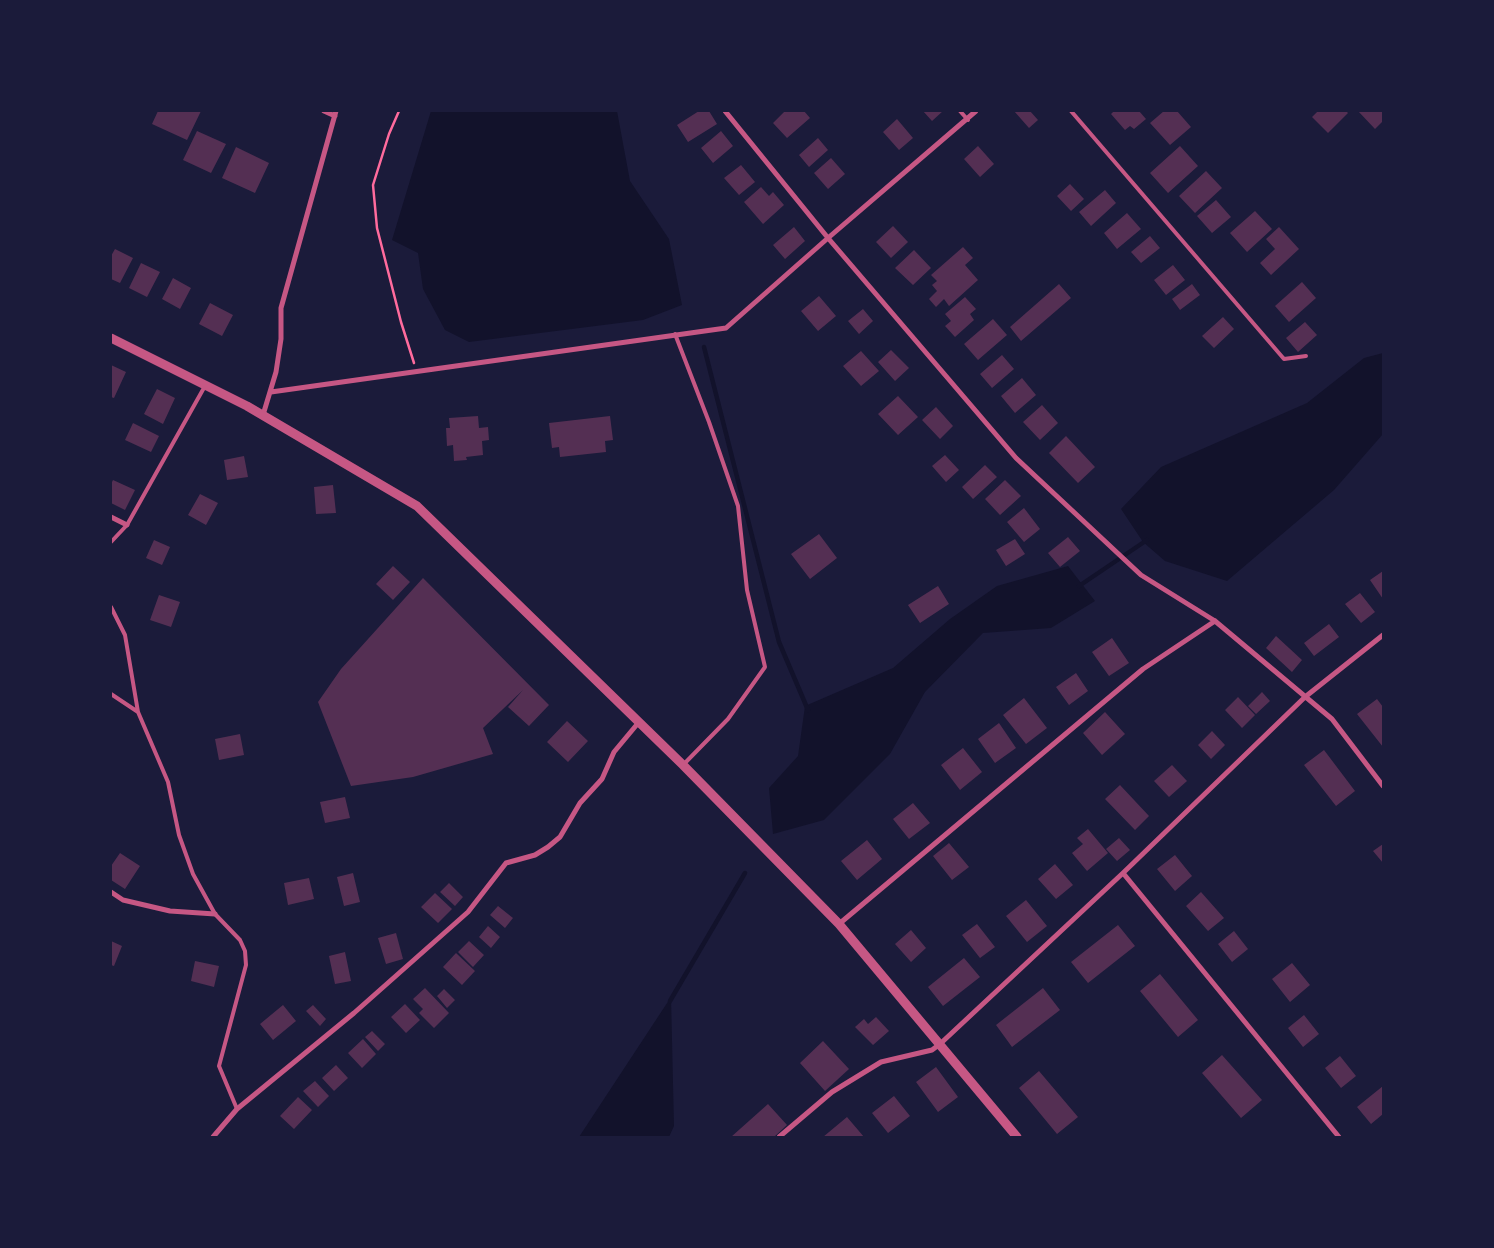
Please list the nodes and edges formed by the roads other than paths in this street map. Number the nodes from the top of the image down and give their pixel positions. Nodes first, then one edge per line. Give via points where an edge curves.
1 (324, 111) edge
2 (725, 111) edge
3 (960, 111) edge
4 (976, 111) edge
5 (1071, 111) edge
6 (335, 113) edge
7 (968, 120) junction
8 (828, 238) junction
9 (676, 334) junction
10 (111, 338) edge
11 (1306, 356) dead end
12 (206, 386) junction
13 (271, 392) junction
14 (263, 415) junction
15 (111, 517) edge
16 (127, 525) junction
17 (111, 542) edge
18 (111, 606) edge
19 (1215, 621) junction
20 (1383, 635) edge
21 (111, 694) edge
22 (1305, 697) junction
23 (138, 712) junction
24 (638, 722) junction
25 (683, 765) junction
26 (1383, 786) edge
27 (1123, 873) junction
28 (111, 892) edge
29 (215, 914) junction
30 (839, 924) junction
31 (940, 1044) junction
32 (237, 1109) junction
33 (212, 1137) edge
34 (779, 1137) edge
35 (1017, 1137) edge
36 (1339, 1137) edge

1 - 6 street
2 - 8 street
3 - 7 lane
4 - 7 street
5 - 11 lane via 1284,359
6 - 13 street via 281,308 281,339
7 - 8 street
8 - 9 street via 726,328
8 - 19 street via 1016,458 1141,575
9 - 13 street
9 - 25 lane via 738,506 747,590 765,667 728,719
10 - 12 street
12 - 14 street
12 - 16 lane
13 - 14 street
14 - 24 street via 417,506
15 - 16 street
16 - 17 lane
18 - 23 lane via 125,635
19 - 22 street
19 - 30 street via 1143,669
20 - 22 street
21 - 23 lane
22 - 26 street via 1332,719
22 - 27 street
23 - 29 lane via 168,782 179,835 193,874
24 - 25 street
24 - 32 street via 614,752 602,779 580,803 560,836 534,855 506,864 468,912 354,1013
25 - 30 street
27 - 31 street
27 - 36 street
28 - 29 street via 123,900 170,910
29 - 32 lane via 240,940 245,951 246,965 219,1066
30 - 31 street
31 - 34 street via 932,1050 881,1062 832,1092
31 - 35 street
32 - 33 street

